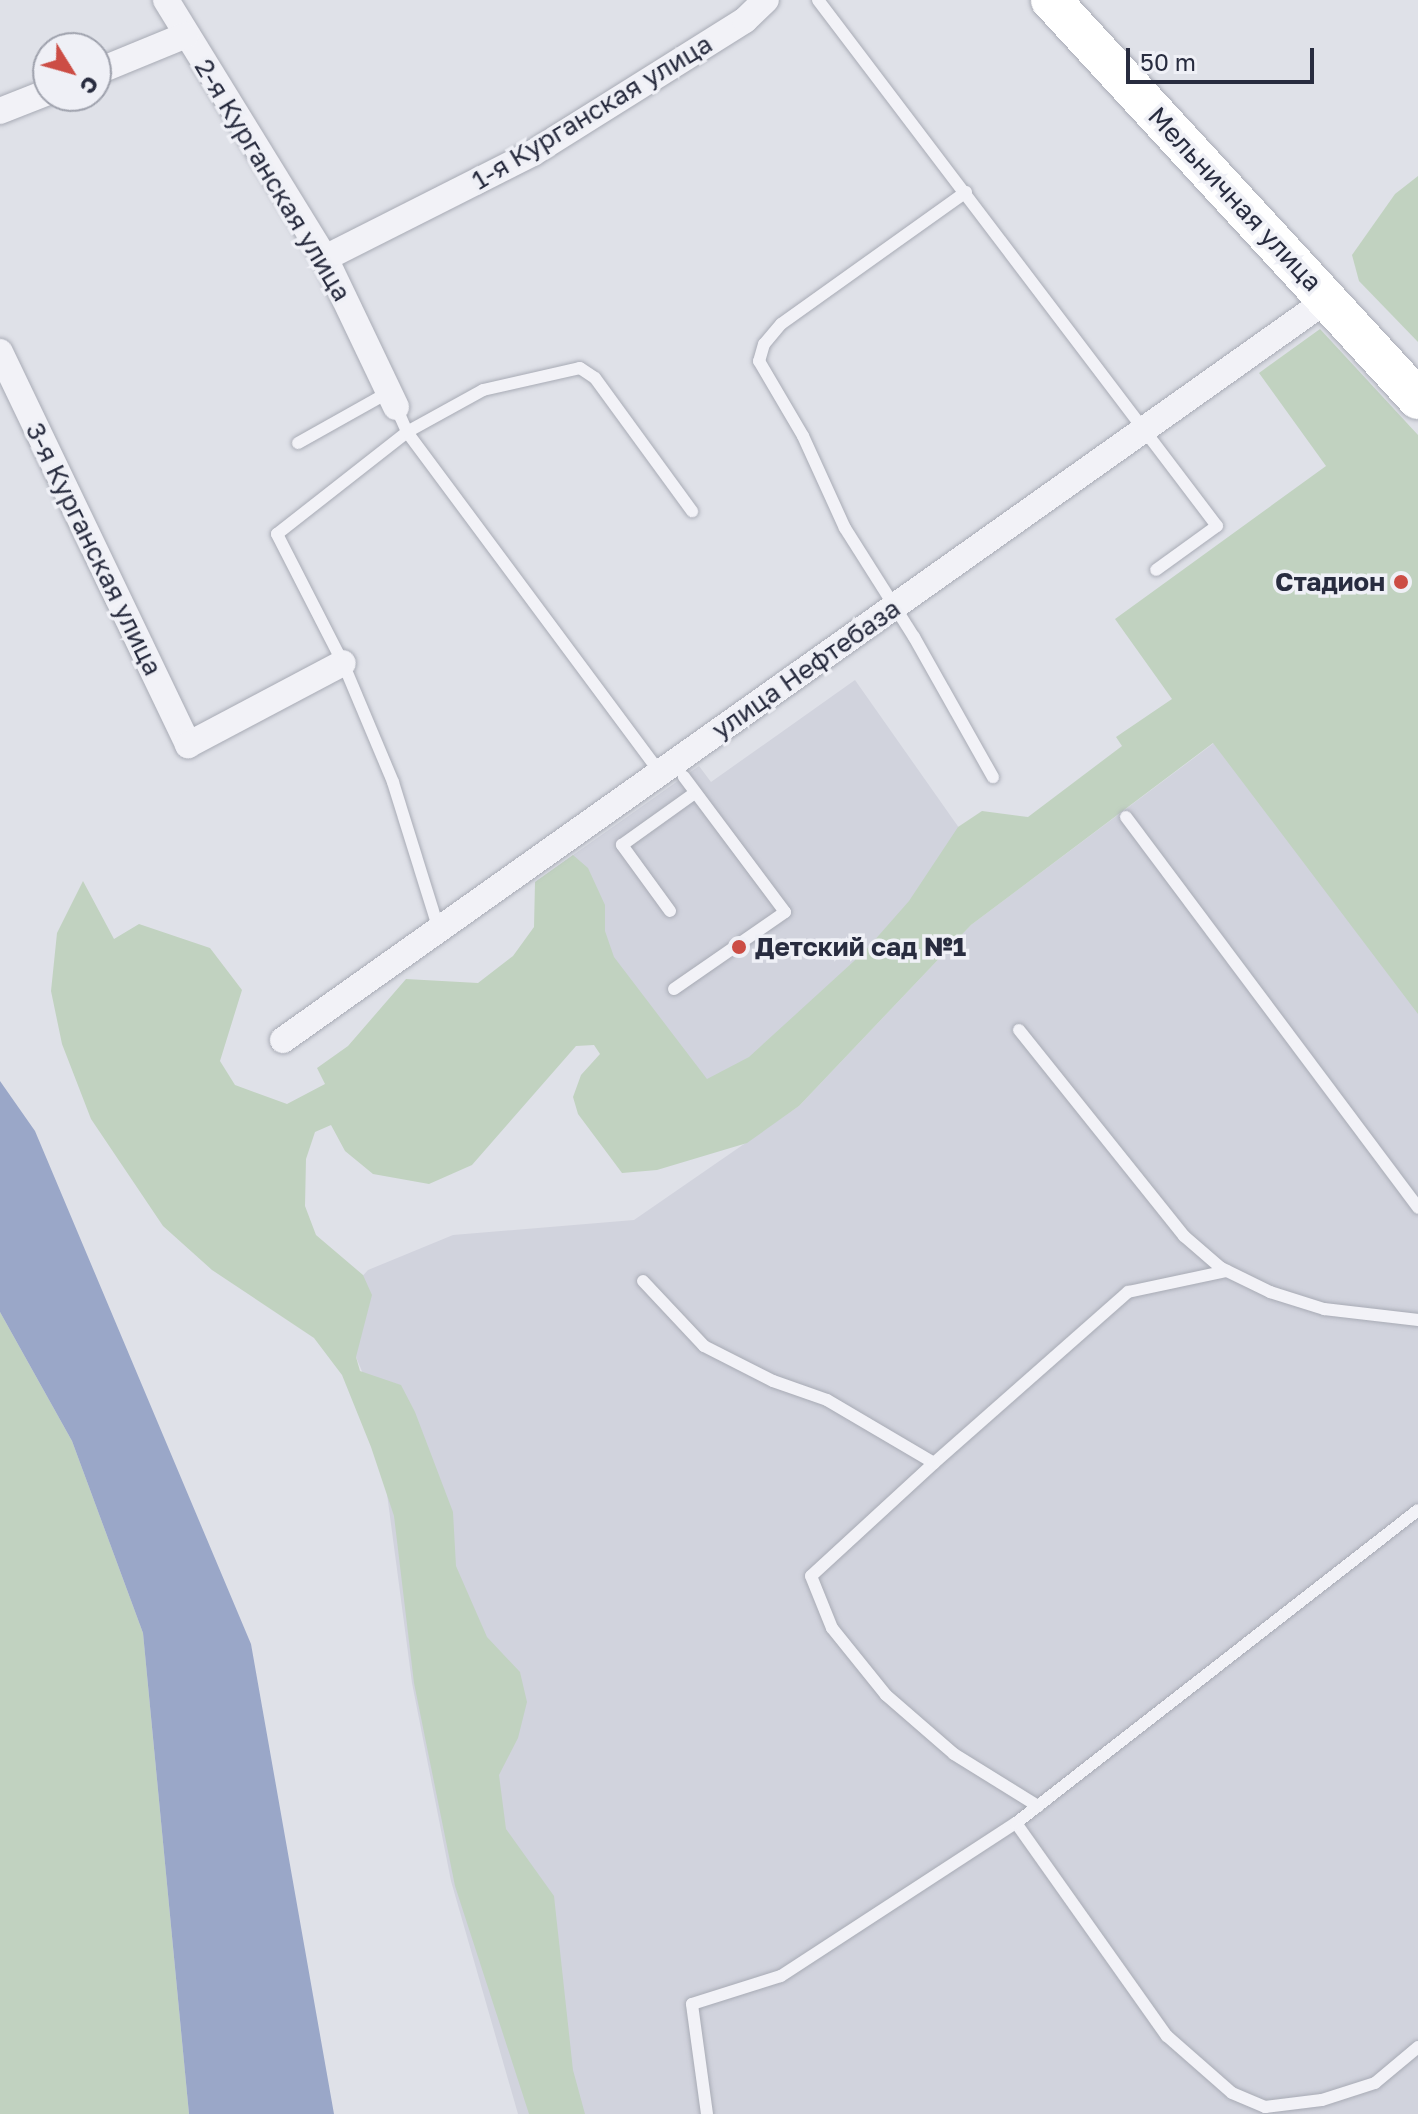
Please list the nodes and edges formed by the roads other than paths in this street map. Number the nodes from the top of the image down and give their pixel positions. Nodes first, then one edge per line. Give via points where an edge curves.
1 (166, 0) edge
2 (766, 0) edge
3 (818, 0) edge
4 (1051, 0) edge
5 (186, 35) junction
6 (112, 65) edge
7 (32, 98) edge
8 (0, 111) edge
9 (966, 192) junction
10 (325, 258) junction
11 (1328, 299) junction
12 (0, 352) edge
13 (392, 399) junction
14 (1418, 399) edge
15 (1146, 428) junction
16 (407, 432) junction
17 (298, 443) dead end
18 (692, 511) dead end
19 (1156, 570) dead end
20 (895, 606) junction
21 (343, 663) junction
22 (672, 775) junction
23 (993, 777) dead end
24 (695, 793) junction
25 (1126, 817) dead end
26 (670, 911) dead end
27 (439, 930) junction
28 (674, 989) dead end
29 (1019, 1030) dead end
30 (283, 1040) dead end
31 (1418, 1208) edge
32 (1228, 1271) junction
33 (643, 1281) dead end
34 (1418, 1320) edge
35 (934, 1463) junction
36 (1418, 1510) edge
37 (1038, 1806) junction
38 (1016, 1823) junction
39 (1418, 2047) edge
40 (707, 2114) edge

1 - 5 street, 2-я Курганская улица
2 - 10 street, 1-я Курганская улица via 745,20 533,153
3 - 9 lane
4 - 11 main road, Мельничная улица
5 - 6 street
5 - 10 street, 2-я Курганская улица
7 - 8 street
9 - 15 lane
9 - 20 lane via 781,324 764,344 759,361 803,436 845,528
10 - 13 street, 2-я Курганская улица
11 - 14 main road, Мельничная улица
11 - 15 street, улица Нефтебаза
12 - 21 street, 3-я Курганская улица via 188,745
13 - 16 lane
13 - 17 lane
15 - 19 lane via 1217,526
15 - 20 street, улица Нефтебаза
16 - 18 lane via 483,390 580,368 595,378
16 - 21 lane via 277,534
16 - 22 lane
20 - 22 street, улица Нефтебаза
20 - 23 lane
21 - 27 lane via 393,782
22 - 24 lane
22 - 27 street, улица Нефтебаза
24 - 26 lane via 622,845
24 - 28 lane via 785,912
25 - 31 lane
27 - 30 street, улица Нефтебаза
29 - 32 lane via 1184,1236
32 - 34 lane via 1270,1292 1324,1309
32 - 35 lane via 1128,1292
33 - 35 lane via 704,1346 773,1381 827,1400
35 - 37 lane via 811,1576 832,1628 886,1695 954,1754
36 - 37 lane
37 - 38 lane
38 - 39 lane via 1167,2036 1232,2093 1265,2107 1322,2100 1375,2083
38 - 40 lane via 781,1976 692,2004

